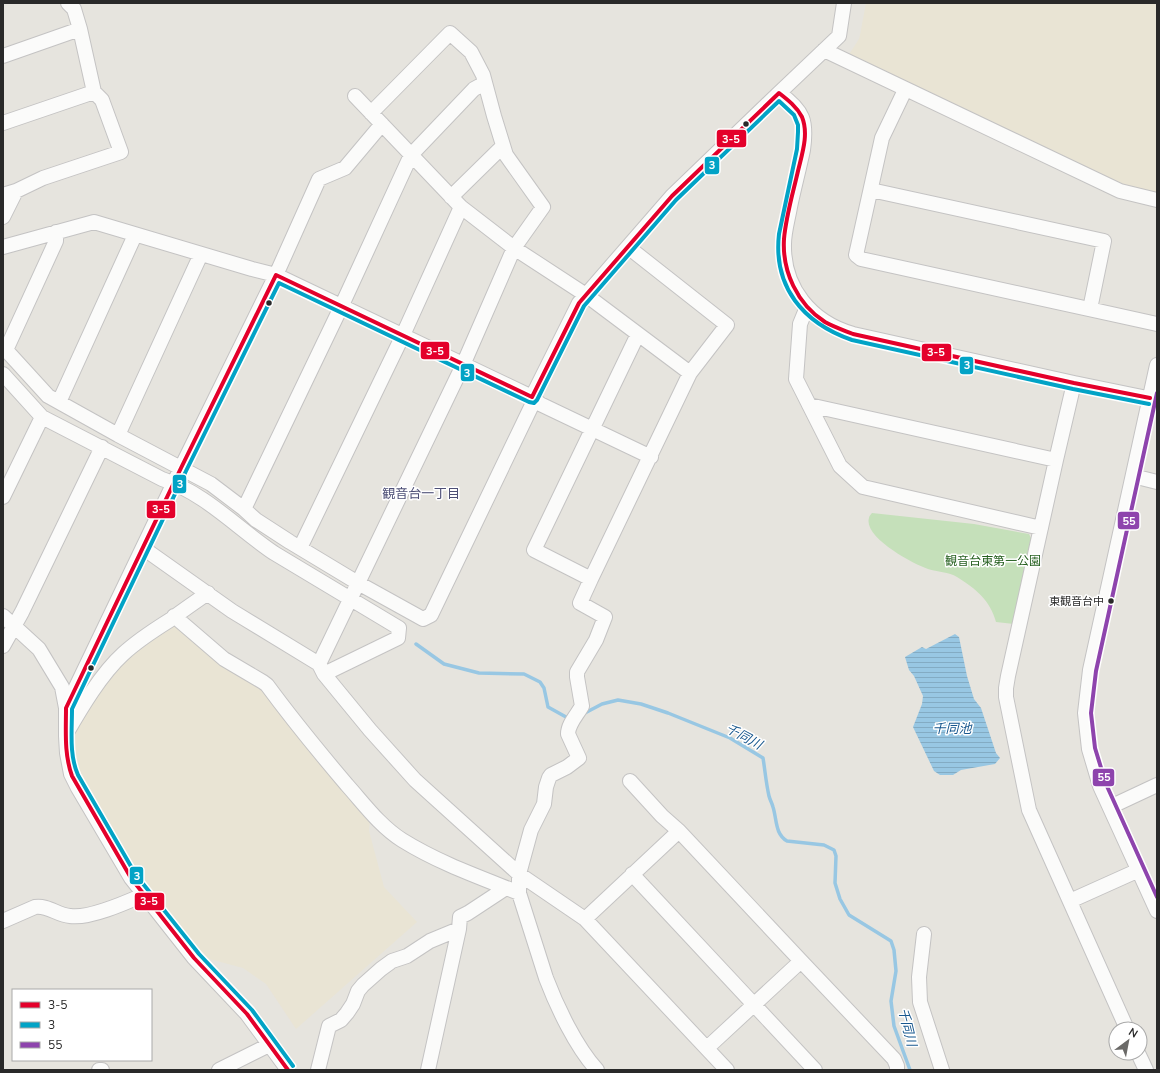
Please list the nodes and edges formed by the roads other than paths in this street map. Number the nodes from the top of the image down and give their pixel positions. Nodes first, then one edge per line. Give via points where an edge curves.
1 (68, 3) edge
2 (844, 3) edge
3 (80, 29) junction
4 (824, 50) junction
5 (3, 56) edge
6 (485, 83) junction
7 (905, 90) junction
8 (94, 92) junction
9 (779, 93) junction
10 (355, 96) dead end
11 (371, 113) junction
12 (3, 123) edge
13 (382, 124) junction
14 (503, 146) junction
15 (411, 155) junction
16 (871, 190) junction
17 (9, 193) edge
18 (451, 197) junction
19 (1157, 200) edge
20 (461, 207) junction
21 (3, 217) edge
22 (56, 232) junction
23 (135, 235) junction
24 (3, 247) edge
25 (628, 247) junction
26 (514, 248) junction
27 (201, 254) junction
28 (276, 275) junction
29 (586, 295) junction
30 (342, 305) junction
31 (807, 308) junction
32 (1090, 309) junction
33 (1157, 324) edge
34 (638, 334) junction
35 (403, 335) junction
36 (463, 365) junction
37 (1157, 365) edge
38 (690, 373) junction
39 (3, 374) edge
40 (1074, 383) junction
41 (532, 397) junction
42 (1153, 399) edge
43 (59, 402) junction
44 (809, 405) junction
45 (42, 417) junction
46 (593, 430) junction
47 (118, 435) junction
48 (102, 447) junction
49 (651, 457) junction
50 (1056, 460) junction
51 (181, 468) junction
52 (1133, 476) junction
53 (1157, 482) edge
54 (175, 483) junction
55 (3, 497) edge
56 (244, 509) junction
57 (1041, 528) junction
58 (143, 548) junction
59 (300, 548) junction
60 (591, 579) junction
61 (358, 583) junction
62 (208, 593) junction
63 (350, 599) junction
64 (3, 616) edge
65 (174, 616) junction
66 (14, 626) junction
67 (3, 646) edge
68 (322, 669) junction
69 (66, 708) junction
70 (66, 734) junction
71 (630, 781) dead end
72 (1157, 785) edge
73 (1110, 807) junction
74 (679, 831) junction
75 (1139, 870) junction
76 (519, 874) junction
77 (632, 874) junction
78 (512, 890) junction
79 (143, 895) junction
80 (1070, 901) junction
81 (1157, 911) edge
82 (585, 919) junction
83 (3, 921) edge
84 (459, 929) junction
85 (924, 934) dead end
86 (801, 961) junction
87 (754, 1005) junction
88 (1123, 1021) edge
89 (269, 1045) junction
90 (707, 1048) junction
91 (219, 1070) edge
92 (288, 1070) edge
93 (318, 1070) edge
94 (428, 1070) edge
95 (597, 1070) edge
96 (727, 1070) edge
97 (815, 1070) edge
98 (897, 1070) edge
99 (942, 1070) edge

1 - 3 street via 74,9
2 - 4 street via 839,36
3 - 5 street
3 - 8 street
4 - 7 street
4 - 9 street
6 - 11 street via 471,52 450,33
6 - 14 street
6 - 15 street via 474,89
7 - 16 street via 882,138
7 - 19 street via 1120,191
8 - 12 street
8 - 17 street via 102,100 121,152 43,178
9 - 25 street via 672,196
9 - 31 street via 798,109 805,126 803,150 784,248 789,278
10 - 11 street
11 - 13 street
13 - 15 street
13 - 28 street via 345,168 319,179
14 - 18 street
14 - 26 street via 506,155 543,207
15 - 18 street
15 - 30 street
16 - 32 street via 856,255 861,259
16 - 32 street via 1104,241
17 - 21 street
18 - 20 street
20 - 26 street
20 - 35 street
22 - 23 street via 94,222
22 - 24 street
22 - 43 street via 56,241 6,350 48,396
23 - 27 street
23 - 43 street
25 - 29 street
25 - 38 street via 727,325
26 - 29 street
26 - 36 street
27 - 28 street
27 - 47 street
28 - 30 street
28 - 51 street
29 - 34 street
29 - 41 street via 579,303
30 - 35 street
30 - 56 street
31 - 40 street via 823,321 853,334
31 - 44 street via 800,324 796,379
32 - 33 street
34 - 38 street
34 - 46 street
35 - 36 street
35 - 59 street
36 - 41 street
36 - 61 street
37 - 42 street
38 - 49 street
39 - 45 street
40 - 42 street
40 - 50 street
41 - 46 street via 540,404
41 - 61 street via 532,405 431,615 423,619
42 - 52 street
43 - 47 street
44 - 50 street
44 - 57 street via 840,466 863,487
45 - 48 street
45 - 55 street
46 - 49 street
46 - 60 street via 534,550
47 - 51 street
48 - 54 street via 162,479
48 - 66 street
49 - 60 street
50 - 57 street
51 - 54 street
51 - 56 street via 211,484
52 - 53 street
52 - 73 street via 1090,670 1085,713 1089,749 1100,786
54 - 58 street
54 - 63 street via 209,503 268,549
56 - 59 street via 256,520
57 - 80 street via 1008,676 1006,697 1029,810
58 - 62 street
58 - 69 street
59 - 61 street
60 - 76 street via 580,603 605,617 576,677 582,706 569,726 568,734 579,758 549,778 544,804 531,830
61 - 63 street
62 - 65 street
62 - 68 street
63 - 68 street
63 - 68 street via 399,628 398,638
64 - 66 street
65 - 70 street via 136,642 113,664
65 - 78 street via 224,658 267,685 320,754 386,828 425,854 468,874
66 - 67 street
66 - 69 street via 39,649 47,661 62,687
68 - 76 street via 370,730 415,780
69 - 70 street
70 - 79 street via 71,774
71 - 74 street
72 - 73 street
73 - 75 street
74 - 77 street
74 - 86 street
75 - 80 street
75 - 81 street
76 - 78 street
76 - 82 street
77 - 82 street
77 - 87 street
78 - 84 street via 460,917
78 - 95 street via 551,992 574,1038
79 - 83 street via 88,916 66,916 40,906
79 - 89 street via 194,958 247,1014
80 - 88 street
82 - 90 street
84 - 93 street via 392,961 363,986 347,1013 341,1020 329,1026
84 - 94 street
85 - 99 street via 919,977 920,1002
86 - 87 street
86 - 98 street via 894,1059
87 - 90 street
87 - 97 street
89 - 91 street
89 - 92 street
90 - 96 street

